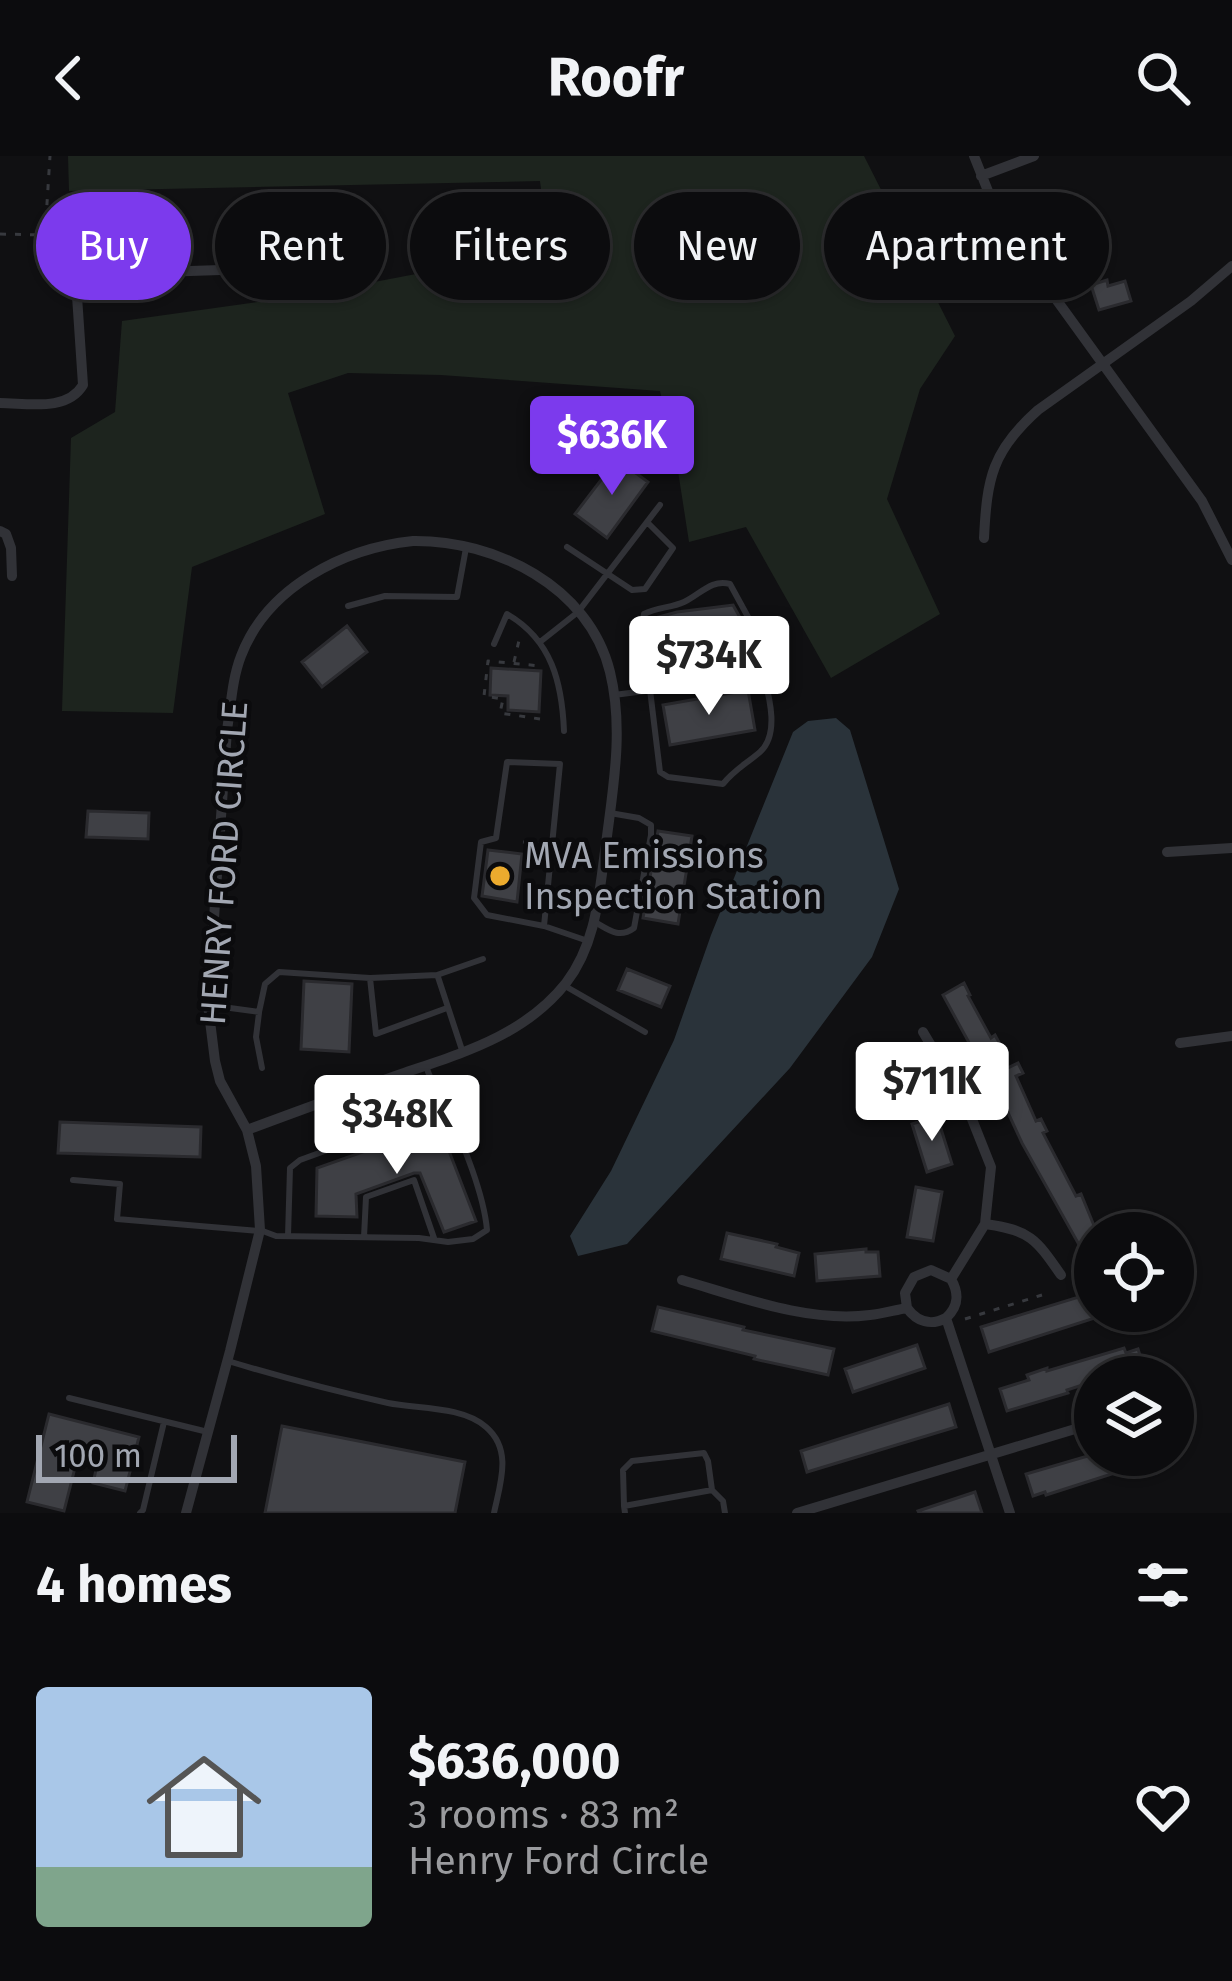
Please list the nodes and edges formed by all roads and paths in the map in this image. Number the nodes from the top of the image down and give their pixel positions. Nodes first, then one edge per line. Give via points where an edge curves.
1 (50, 156) edge
2 (974, 156) edge
3 (1034, 156) edge
4 (981, 176) junction
5 (0, 234) edge
6 (1232, 266) edge
7 (215, 269) edge
8 (1103, 364) junction
9 (0, 403) edge
10 (660, 506) dead end
11 (647, 522) junction
12 (0, 531) edge
13 (984, 538) dead end
14 (466, 545) junction
15 (567, 547) dead end
16 (1232, 560) edge
17 (607, 574) junction
18 (12, 576) dead end
19 (348, 606) dead end
20 (578, 612) junction
21 (520, 636) dead end
22 (540, 642) junction
23 (494, 644) dead end
24 (514, 664) junction
25 (543, 666) dead end
26 (764, 677) junction
27 (650, 690) junction
28 (614, 695) junction
29 (540, 719) dead end
30 (564, 731) dead end
31 (610, 813) junction
32 (523, 842) dead end
33 (552, 846) junction
34 (1232, 848) edge
35 (1167, 852) dead end
36 (595, 922) junction
37 (544, 926) junction
38 (588, 941) junction
39 (483, 959) dead end
40 (437, 975) junction
41 (370, 978) junction
42 (564, 985) junction
43 (208, 1005) junction
44 (447, 1008) junction
45 (259, 1012) junction
46 (645, 1032) dead end
47 (923, 1032) dead end
48 (1232, 1036) edge
49 (1180, 1043) dead end
50 (464, 1053) junction
51 (426, 1066) junction
52 (262, 1069) dead end
53 (445, 1107) junction
54 (247, 1130) junction
55 (73, 1180) dead end
56 (985, 1224) junction
57 (260, 1230) junction
58 (289, 1236) junction
59 (364, 1238) junction
60 (434, 1239) junction
61 (1061, 1275) dead end
62 (951, 1279) junction
63 (682, 1280) dead end
64 (1042, 1295) dead end
65 (907, 1308) junction
66 (946, 1318) junction
67 (965, 1319) dead end
68 (228, 1361) junction
69 (69, 1398) dead end
70 (164, 1421) junction
71 (1074, 1429) edge
72 (208, 1432) junction
73 (992, 1454) junction
74 (712, 1490) junction
75 (624, 1510) edge
76 (140, 1513) edge
77 (186, 1513) edge
78 (494, 1513) edge
79 (725, 1513) edge
80 (797, 1513) edge
81 (1010, 1513) edge

1 - 5 path via 45,235
2 - 4 street
3 - 4 street
4 - 8 street via 1019,248
6 - 8 street
7 - 9 street via 90,278 77,296 78,393 59,402
8 - 13 street via 1006,442 990,473
8 - 16 street via 1202,501
10 - 11 lane
11 - 17 lane
11 - 17 lane via 673,548 645,589
12 - 18 street via 11,548
14 - 19 lane via 457,597 385,596
14 - 20 street, HENRY FORD CIRCLE via 514,561
14 - 43 street, HENRY FORD CIRCLE via 413,541 348,556 283,596 248,642 227,730
15 - 17 lane
17 - 20 lane
20 - 22 lane
20 - 28 street, HENRY FORD CIRCLE via 605,657
21 - 24 path
22 - 23 lane via 507,614
22 - 30 lane via 562,694
24 - 25 path
24 - 29 path via 488,661 484,696 503,699 500,713
26 - 27 lane
26 - 27 lane via 770,736 724,784 662,776
26 - 27 lane via 775,668 743,603 730,584 715,582 644,614
27 - 28 lane
28 - 31 street, HENRY FORD CIRCLE
31 - 36 street, HENRY FORD CIRCLE
31 - 36 lane via 639,818 651,835 634,928 617,934
32 - 33 path
33 - 37 lane
33 - 37 lane via 560,764 507,761 496,838 481,842 474,898 487,915
34 - 35 street
36 - 38 street, HENRY FORD CIRCLE
37 - 38 lane
38 - 42 street, HENRY FORD CIRCLE
39 - 40 lane
40 - 41 lane
40 - 44 lane
41 - 44 lane via 376,1034
41 - 45 lane via 278,972 265,984
42 - 46 lane
42 - 50 street, HENRY FORD CIRCLE via 510,1032
43 - 45 lane
43 - 54 street, HENRY FORD CIRCLE via 220,1081
44 - 50 lane
45 - 52 lane
47 - 56 street via 966,1104 991,1167
48 - 49 street
50 - 51 street, HENRY FORD CIRCLE
51 - 53 lane
51 - 54 street, HENRY FORD CIRCLE
53 - 58 lane via 290,1168
53 - 60 lane via 487,1230 472,1239
54 - 57 street, HENRY FORD CIRCLE
55 - 57 lane via 119,1184 117,1219
56 - 61 street via 1015,1228 1038,1243
56 - 62 street
57 - 58 lane
57 - 68 street, HENRY FORD CIRCLE
58 - 59 lane
59 - 60 lane
59 - 60 lane via 366,1197 414,1180
62 - 65 street via 931,1270 914,1277
62 - 66 street via 957,1298
63 - 65 street via 834,1316
64 - 67 path
65 - 66 street via 923,1322
66 - 73 street
68 - 72 street, HENRY FORD CIRCLE
68 - 78 lane via 465,1415 487,1427 504,1462
69 - 70 lane
70 - 72 lane
70 - 76 lane
71 - 73 street
72 - 77 street, HENRY FORD CIRCLE
73 - 80 street
73 - 81 street
74 - 75 lane
74 - 75 lane via 704,1454 632,1461 623,1470
74 - 79 lane

